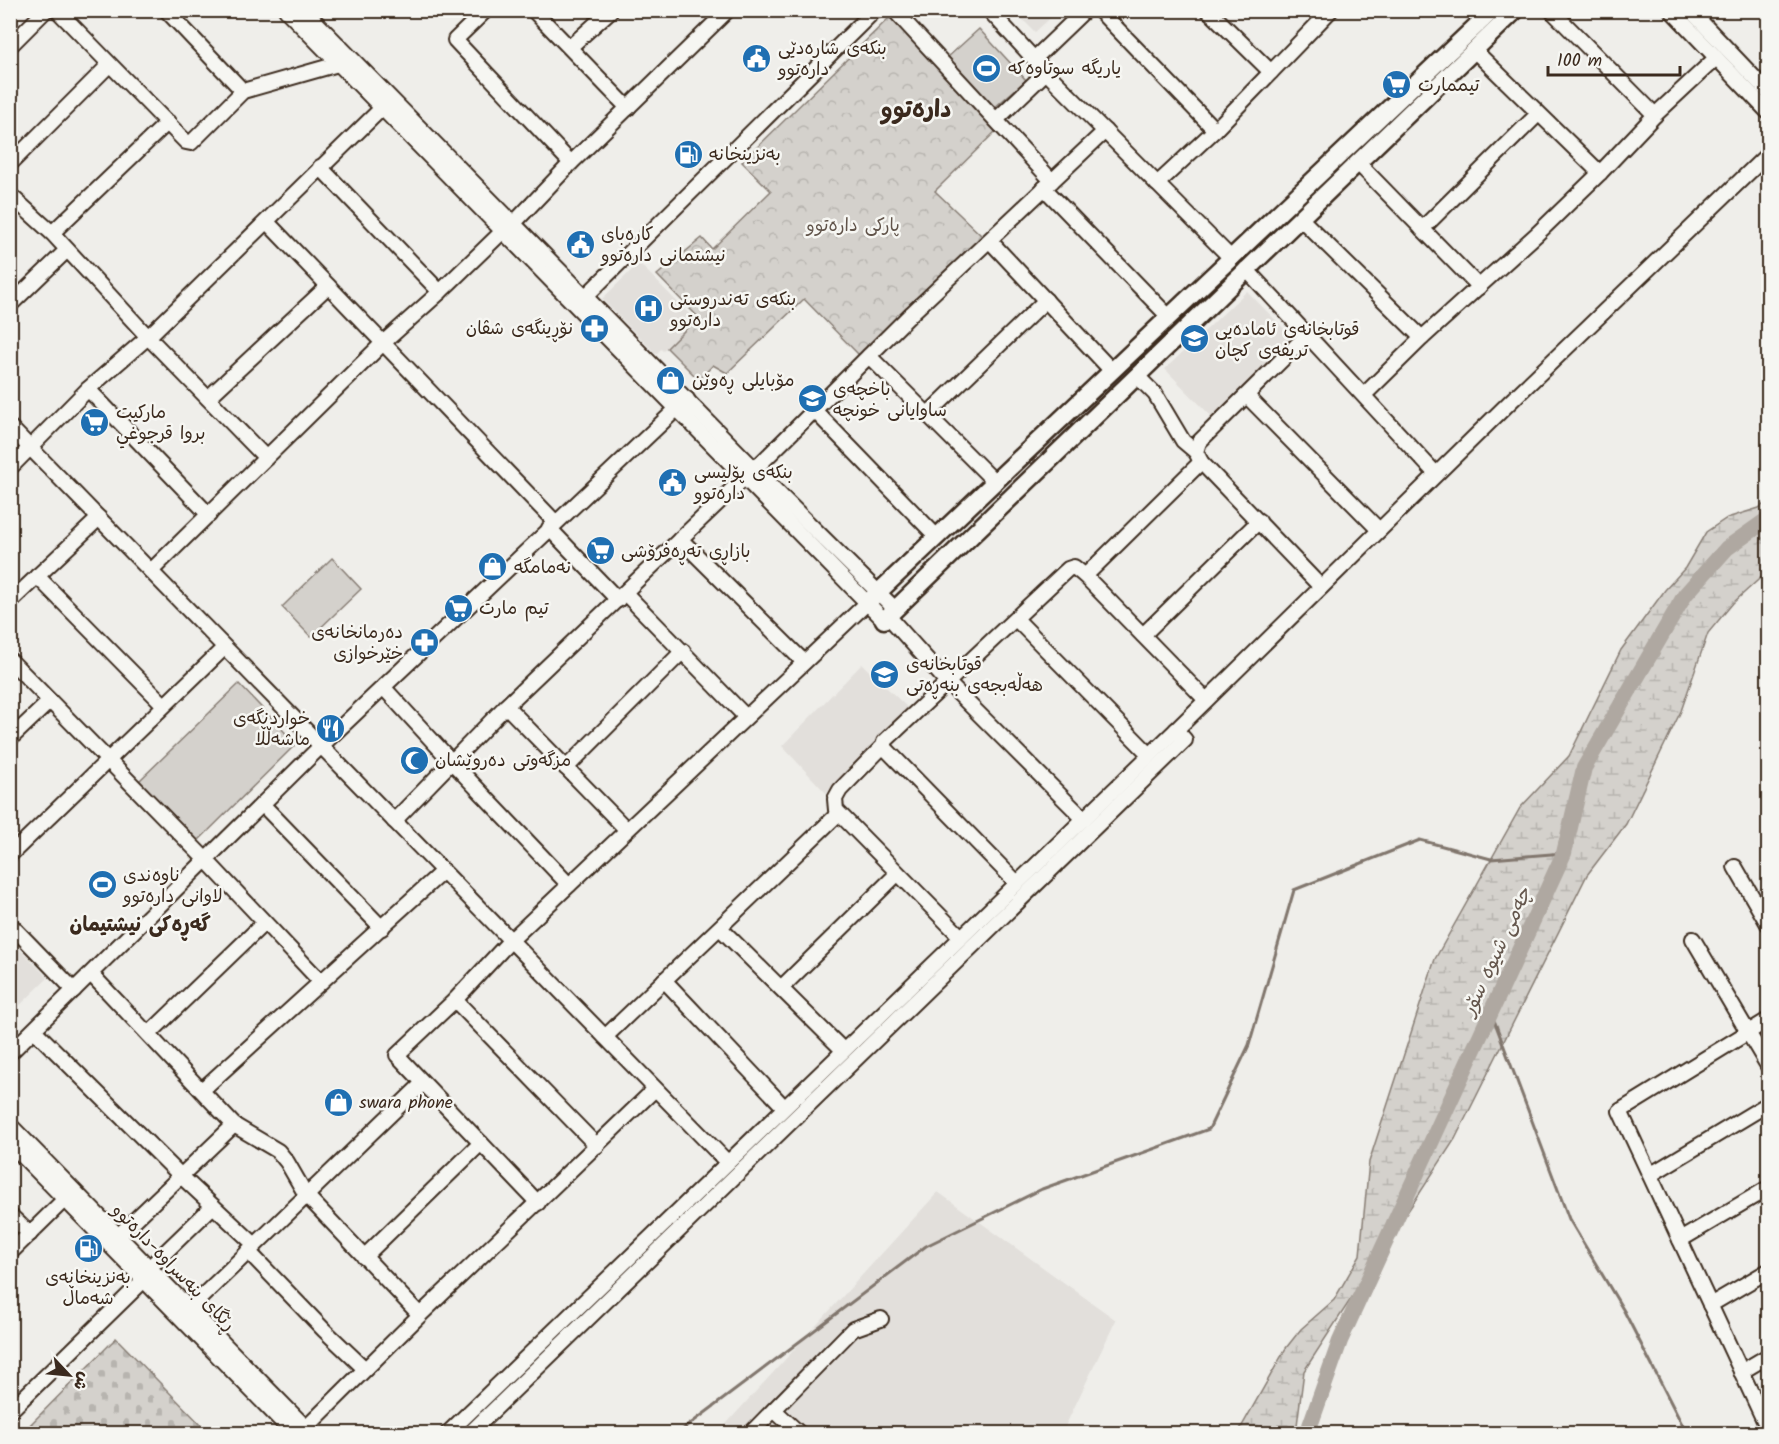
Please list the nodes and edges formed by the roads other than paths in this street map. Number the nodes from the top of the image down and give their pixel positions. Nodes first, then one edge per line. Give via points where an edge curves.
1 (46, 10) edge
2 (57, 10) edge
3 (166, 10) edge
4 (286, 10) edge
5 (486, 10) edge
6 (534, 10) edge
7 (611, 10) edge
8 (728, 10) edge
9 (875, 10) edge
10 (894, 10) edge
11 (989, 10) edge
12 (1085, 10) edge
13 (1099, 10) edge
14 (1331, 10) edge
15 (1493, 10) edge
16 (1516, 10) edge
17 (1551, 10) edge
18 (1671, 10) edge
19 (1690, 10) edge
20 (1209, 11) edge
21 (310, 12) edge
22 (10, 46) edge
23 (570, 47) junction
24 (1475, 51) junction
25 (1716, 58) junction
26 (1034, 59) junction
27 (338, 64) junction
28 (110, 65) junction
29 (1046, 72) junction
30 (1271, 72) junction
31 (243, 91) junction
32 (1768, 92) edge
33 (382, 108) junction
34 (628, 108) junction
35 (1768, 112) edge
36 (1538, 114) junction
37 (1655, 115) junction
38 (996, 120) junction
39 (168, 122) junction
40 (1215, 130) junction
41 (1105, 131) junction
42 (1768, 154) edge
43 (571, 163) junction
44 (1358, 163) junction
45 (10, 164) edge
46 (320, 167) junction
47 (1600, 173) junction
48 (1048, 184) junction
49 (1157, 184) junction
50 (10, 195) edge
51 (1300, 218) junction
52 (267, 222) junction
53 (514, 223) junction
54 (1422, 229) junction
55 (502, 232) junction
56 (52, 234) junction
57 (990, 241) junction
58 (67, 250) junction
59 (1231, 258) junction
60 (1246, 269) junction
61 (328, 286) junction
62 (1479, 287) junction
63 (440, 292) junction
64 (586, 296) junction
65 (1047, 300) junction
66 (10, 305) edge
67 (575, 307) junction
68 (1169, 317) junction
69 (1307, 335) junction
70 (148, 337) junction
71 (1422, 338) junction
72 (383, 343) junction
73 (869, 356) junction
74 (1112, 371) junction
75 (1132, 381) junction
76 (88, 389) junction
77 (1364, 395) junction
78 (1247, 396) junction
79 (208, 398) junction
80 (682, 404) junction
81 (814, 410) junction
82 (928, 414) junction
83 (10, 427) edge
84 (722, 445) junction
85 (31, 448) junction
86 (1198, 457) junction
87 (266, 458) junction
88 (10, 468) edge
89 (755, 469) junction
90 (1436, 474) junction
91 (744, 478) junction
92 (994, 482) junction
93 (209, 515) junction
94 (99, 518) junction
95 (1259, 521) junction
96 (552, 525) junction
97 (1379, 530) junction
98 (937, 537) junction
99 (680, 539) junction
100 (151, 571) junction
101 (37, 576) junction
102 (1085, 576) junction
103 (1322, 587) junction
104 (621, 596) junction
105 (873, 597) junction
106 (10, 602) edge
107 (889, 615) junction
108 (1017, 620) junction
109 (1143, 635) junction
110 (224, 648) junction
111 (683, 651) junction
112 (10, 660) edge
113 (804, 662) junction
114 (948, 683) junction
115 (384, 688) junction
116 (1206, 700) junction
117 (50, 701) junction
118 (164, 705) junction
119 (507, 706) junction
120 (745, 716) junction
121 (1181, 735) junction
122 (10, 739) edge
123 (321, 746) junction
124 (884, 746) junction
125 (1150, 754) junction
126 (108, 759) junction
127 (451, 761) junction
128 (566, 768) junction
129 (262, 804) junction
130 (838, 814) junction
131 (1084, 819) junction
132 (394, 821) junction
133 (626, 829) junction
134 (10, 855) edge
135 (206, 860) junction
136 (1735, 867) dead end
137 (442, 872) junction
138 (897, 873) junction
139 (1017, 883) junction
140 (569, 885) junction
141 (264, 923) junction
142 (10, 924) edge
143 (1768, 924) edge
144 (381, 928) junction
145 (720, 928) junction
146 (961, 937) junction
147 (1693, 939) dead end
148 (510, 941) junction
149 (91, 974) junction
150 (664, 980) junction
151 (321, 982) junction
152 (780, 988) junction
153 (74, 990) junction
154 (455, 1000) junction
155 (1768, 1020) edge
156 (34, 1030) junction
157 (1748, 1032) junction
158 (148, 1034) junction
159 (604, 1037) junction
160 (843, 1050) junction
161 (10, 1053) edge
162 (1768, 1066) edge
163 (423, 1083) junction
164 (810, 1083) junction
165 (655, 1089) junction
166 (202, 1090) junction
167 (821, 1095) junction
168 (1768, 1104) edge
169 (784, 1107) junction
170 (10, 1125) edge
171 (234, 1125) junction
172 (10, 1143) edge
173 (481, 1143) junction
174 (597, 1146) junction
175 (727, 1162) junction
176 (1650, 1175) junction
177 (181, 1176) junction
178 (1768, 1188) edge
179 (306, 1195) junction
180 (65, 1198) junction
181 (538, 1203) junction
182 (213, 1206) junction
183 (10, 1215) edge
184 (30, 1234) junction
185 (118, 1236) junction
186 (1680, 1240) junction
187 (251, 1248) junction
188 (10, 1253) edge
189 (364, 1257) junction
190 (135, 1261) junction
191 (1768, 1271) edge
192 (147, 1273) junction
193 (1710, 1305) junction
194 (190, 1308) junction
195 (420, 1315) junction
196 (881, 1319) dead end
197 (1768, 1356) edge
198 (365, 1369) junction
199 (1741, 1372) junction
200 (774, 1410) junction
201 (10, 1412) edge
202 (1768, 1429) edge
203 (304, 1432) edge
204 (447, 1434) edge
205 (470, 1434) edge
206 (750, 1434) edge
207 (800, 1434) edge

1 - 22 street
2 - 28 street
3 - 31 street
4 - 27 street
5 - 43 street via 455,40
6 - 23 street
7 - 23 street
8 - 34 street
9 - 64 street
10 - 38 street
11 - 26 street
12 - 26 street
13 - 40 street
14 - 30 street
15 - 59 main road
16 - 24 main road
17 - 37 street
18 - 25 street
19 - 32 street
20 - 30 street
21 - 53 street
23 - 34 street
24 - 36 street
24 - 44 main road
25 - 35 street
25 - 37 street
26 - 29 street
27 - 31 street
27 - 33 street
28 - 39 street
28 - 45 street
29 - 38 street
29 - 41 street
30 - 40 street
31 - 39 street via 191,143
33 - 46 street
33 - 55 street
34 - 43 street
36 - 47 street
36 - 54 street
37 - 47 street
38 - 48 street
39 - 56 street
40 - 49 street
41 - 48 street
41 - 49 street
42 - 90 street
43 - 53 street
44 - 51 main road
44 - 54 street
46 - 52 street
46 - 63 street
47 - 62 street
48 - 57 street
48 - 68 street
49 - 59 street
50 - 56 street
51 - 60 main road
51 - 71 street
52 - 61 street
52 - 70 street
53 - 64 street
54 - 62 street
55 - 63 street
55 - 67 street
56 - 58 street
57 - 65 street
57 - 73 street
58 - 66 street
58 - 70 street
59 - 68 main road
60 - 69 street
60 - 75 main road
61 - 72 street
61 - 79 street
62 - 71 street
63 - 72 street
64 - 67 street via 574,297
64 - 80 street
65 - 74 street
65 - 82 street
67 - 80 street
68 - 74 main road
69 - 77 street
69 - 78 street
70 - 76 street
70 - 79 street
71 - 77 street
72 - 87 street
72 - 96 street
73 - 81 street
73 - 82 street
74 - 75 main road
74 - 92 main road
75 - 86 street via 1155,394 1183,441
75 - 107 main road
76 - 85 street
76 - 93 street
77 - 90 street
78 - 86 street via 1199,442
78 - 97 street
79 - 87 street
80 - 84 street
80 - 96 street
81 - 89 street
81 - 98 street
82 - 92 street
83 - 85 street
84 - 89 street
84 - 91 street
85 - 88 street
85 - 94 street
86 - 95 street
86 - 102 street
87 - 93 street
89 - 105 street
90 - 97 street
91 - 99 street
91 - 105 street
92 - 98 main road
93 - 100 street
94 - 100 street
94 - 101 street
95 - 103 street
95 - 109 street
96 - 104 street
96 - 115 street
97 - 103 street
98 - 105 main road
99 - 104 street
99 - 113 street
100 - 110 street
101 - 106 street
101 - 118 street
102 - 108 street via 1074,567 1068,569
102 - 109 street
103 - 116 street
104 - 111 street
104 - 119 street
105 - 107 street
105 - 113 street
107 - 114 street
108 - 114 street
108 - 125 street
109 - 116 street
110 - 118 street
110 - 123 street
111 - 120 street
111 - 128 street
112 - 117 street
113 - 120 street
114 - 124 street
114 - 131 street
115 - 123 street
115 - 127 street
116 - 121 street
117 - 122 street
117 - 126 street
118 - 126 street
119 - 127 street
119 - 128 street
120 - 133 street
121 - 125 street
121 - 167 street
123 - 129 street
123 - 132 street
124 - 130 street via 836,794 834,805
124 - 139 street
125 - 131 street
126 - 134 street
126 - 135 street
127 - 132 street
127 - 140 street
128 - 133 street
129 - 135 street
129 - 144 street
130 - 138 street
130 - 145 street
131 - 139 street
132 - 137 street
133 - 140 street
135 - 141 street
135 - 149 street
136 - 143 street
137 - 144 street
137 - 148 street
138 - 146 street
138 - 152 street
139 - 146 street
140 - 148 street
141 - 151 street
141 - 158 street
142 - 153 street
144 - 151 street
145 - 150 street
145 - 152 street
146 - 160 street
147 - 157 street
148 - 154 street
148 - 159 street
149 - 153 street
149 - 158 street
150 - 159 street
150 - 169 street
151 - 166 street
152 - 160 street
153 - 156 street
154 - 163 street via 397,1055
154 - 174 street
155 - 157 street
156 - 161 street
156 - 177 street
157 - 162 street
157 - 176 street via 1620,1111
158 - 166 street
159 - 165 street
160 - 164 street
163 - 173 street
163 - 179 street
164 - 167 street
164 - 169 street
165 - 174 street
165 - 175 street
166 - 171 street
167 - 205 street
168 - 176 street
169 - 175 street
170 - 185 street, ڕێگای بنەسراوە-دارەتوو
171 - 177 street
171 - 179 street via 278,1152
172 - 180 street, ڕێگای بنەسراوە-دارەتوو
173 - 181 street
173 - 189 street
174 - 181 street
175 - 204 street
176 - 186 street
177 - 182 street
177 - 185 street
178 - 186 street
179 - 187 street
179 - 189 street
180 - 184 street
180 - 190 street, ڕێگای بنەسراوە-دارەتوو
181 - 195 street
182 - 187 street
182 - 192 street
183 - 184 street
184 - 188 street
185 - 190 street, ڕێگای بنەسراوە-دارەتوو
186 - 193 street
187 - 194 street
187 - 198 street via 324,1330
189 - 195 street
190 - 192 street, ڕێگای بنەسراوە-دارەتوو
191 - 193 street
192 - 194 street, ڕێگای بنەسراوە-دارەتوو
192 - 201 street
192 - 203 street, ڕێگای بنەسراوە-دارەتوو
193 - 199 street
194 - 203 street, ڕێگای بنەسراوە-دارەتوو
195 - 198 street
196 - 200 street via 853,1329
197 - 199 street
198 - 203 street
199 - 202 street
200 - 206 street
200 - 207 street

